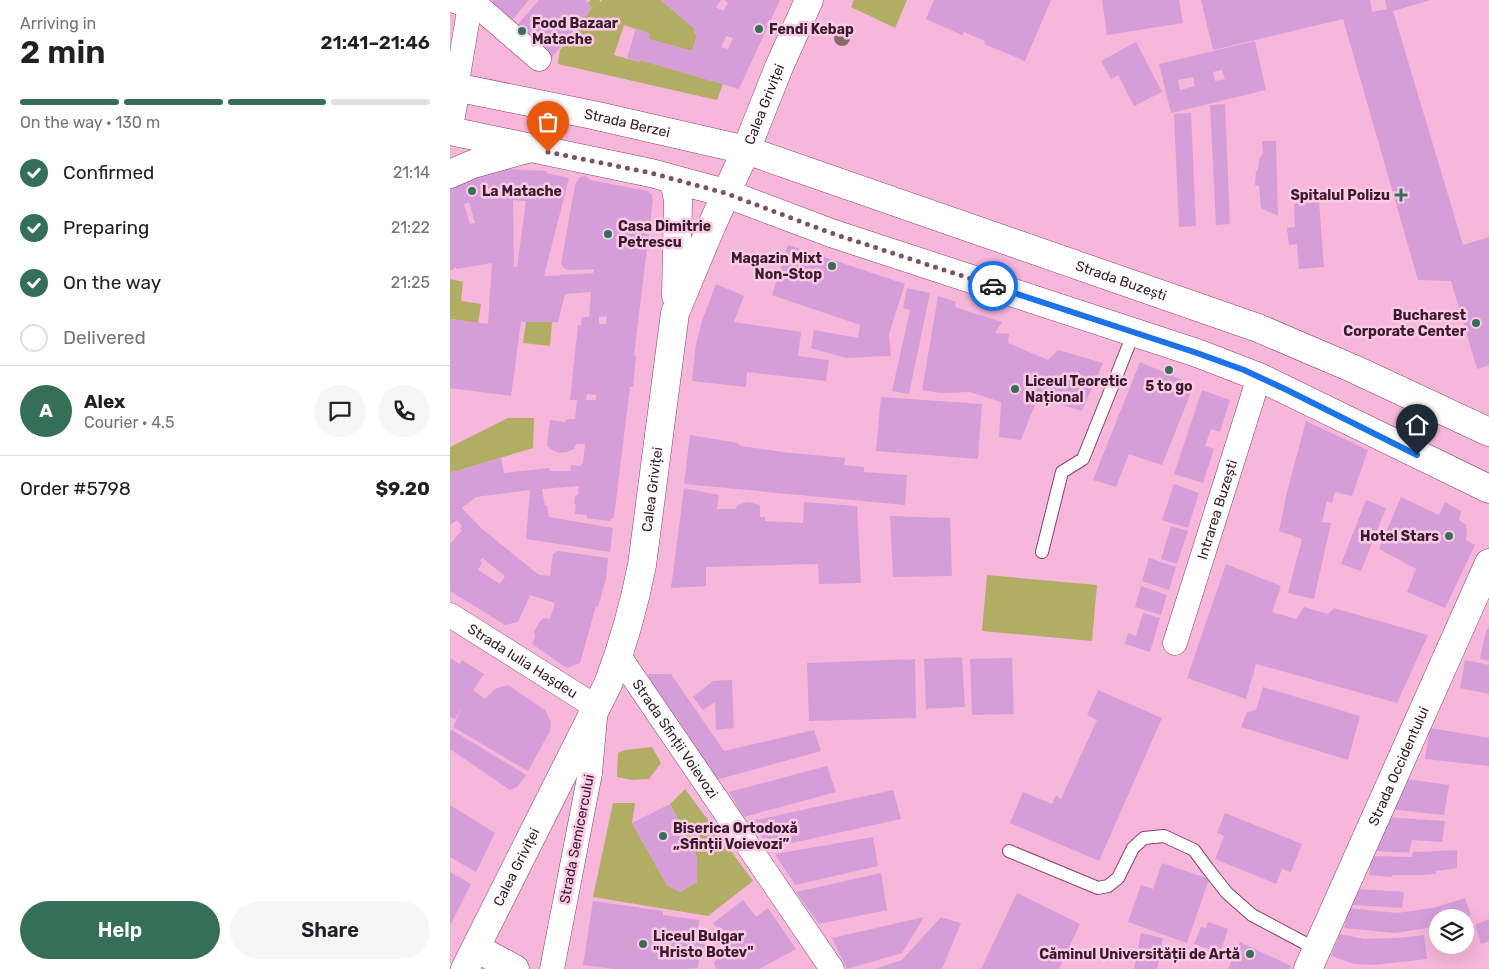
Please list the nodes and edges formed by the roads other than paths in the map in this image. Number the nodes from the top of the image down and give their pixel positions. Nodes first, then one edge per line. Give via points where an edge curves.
1 (809, 0) edge
2 (461, 3) edge
3 (539, 58) dead end
4 (453, 87) edge
5 (450, 121) edge
6 (450, 131) edge
7 (531, 148) junction
8 (746, 150) junction
9 (450, 174) edge
10 (671, 179) junction
11 (725, 193) junction
12 (675, 313) junction
13 (1134, 332) junction
14 (1259, 377) junction
15 (1489, 432) edge
16 (1489, 490) edge
17 (1042, 552) dead end
18 (1489, 563) edge
19 (450, 615) edge
20 (1175, 643) dead end
21 (619, 656) junction
22 (596, 707) junction
23 (1008, 852) dead end
24 (470, 958) edge
25 (1312, 959) edge
26 (515, 969) edge
27 (552, 969) edge
28 (832, 969) edge

1 - 8 main road, Calea Griviței
2 - 3 street via 487,13
2 - 4 street
4 - 5 main road
4 - 8 main road, Strada Berzei
6 - 7 main road
7 - 9 main road
7 - 10 main road
8 - 11 main road, Calea Griviței
8 - 15 main road, Strada Buzești via 1258,328
10 - 11 main road
10 - 12 main road via 678,201
11 - 12 main road, Calea Griviței
11 - 13 main road via 831,233
12 - 21 main road, Calea Griviței via 642,565
13 - 14 main road
13 - 17 lane via 1083,459 1062,472
14 - 16 main road
14 - 20 street, Intrarea Buzești
18 - 25 main road, Strada Occidentului
19 - 22 street, Strada Iulia Hașdeu
21 - 22 main road, Calea Griviței
21 - 28 street, Strada Sfinții Voievozi
22 - 24 main road, Calea Griviței
22 - 27 street, Strada Semicercului via 590,772
23 - 25 lane via 1098,888 1108,886 1118,878 1133,848 1144,838 1164,836 1194,850 1227,893
24 - 26 main road

